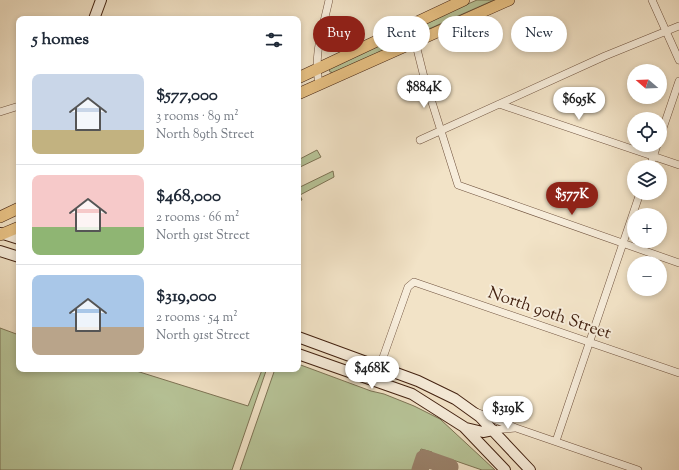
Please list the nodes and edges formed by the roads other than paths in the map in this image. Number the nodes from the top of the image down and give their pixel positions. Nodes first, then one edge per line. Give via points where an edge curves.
1 (101, 0) edge
2 (328, 0) edge
3 (464, 0) edge
4 (509, 0) edge
5 (652, 0) edge
6 (95, 16) edge
7 (429, 16) edge
8 (679, 26) edge
9 (667, 31) junction
10 (430, 34) edge
11 (373, 42) edge
12 (390, 52) edge
13 (418, 52) edge
14 (679, 60) edge
15 (316, 70) junction
16 (301, 77) edge
17 (679, 81) edge
18 (319, 84) junction
19 (301, 93) edge
20 (499, 104) junction
21 (16, 107) edge
22 (0, 112) edge
23 (667, 116) edge
24 (440, 131) junction
25 (420, 140) dead end
26 (654, 152) edge
27 (653, 156) junction
28 (652, 160) edge
29 (679, 165) edge
30 (638, 200) edge
31 (16, 209) edge
32 (0, 217) edge
33 (16, 228) edge
34 (1, 234) edge
35 (16, 239) edge
36 (623, 243) junction
37 (0, 251) edge
38 (16, 256) edge
39 (679, 263) edge
40 (301, 338) edge
41 (591, 342) junction
42 (301, 355) edge
43 (380, 367) junction
44 (679, 373) edge
45 (375, 380) junction
46 (468, 409) junction
47 (464, 427) junction
48 (516, 428) junction
49 (493, 430) junction
50 (556, 441) junction
51 (505, 470) edge
52 (530, 470) edge
53 (638, 470) edge

1 - 6 main road
2 - 15 street
3 - 7 main road
4 - 10 main road
5 - 9 street
8 - 9 street
9 - 14 street
9 - 20 street
11 - 15 main road
12 - 18 main road
13 - 24 street
15 - 16 main road
15 - 18 street
17 - 23 street
18 - 19 main road
20 - 24 street
20 - 27 street
21 - 22 street
24 - 25 street
24 - 36 street via 458,185
26 - 27 street
27 - 28 street
27 - 29 street
30 - 36 street
31 - 32 main road
33 - 34 main road
34 - 35 main road
36 - 39 street
36 - 41 street
37 - 38 main road
40 - 43 main road
41 - 43 street, North 90th Street via 414,282 410,284
41 - 44 street, North 90th Street
41 - 50 street
42 - 45 main road
43 - 45 street
43 - 46 main road via 418,381 455,399
45 - 47 main road via 412,394
46 - 48 street
46 - 49 main road
47 - 49 main road via 483,432
47 - 51 main road
48 - 49 street
48 - 50 street
49 - 52 main road
50 - 53 street

